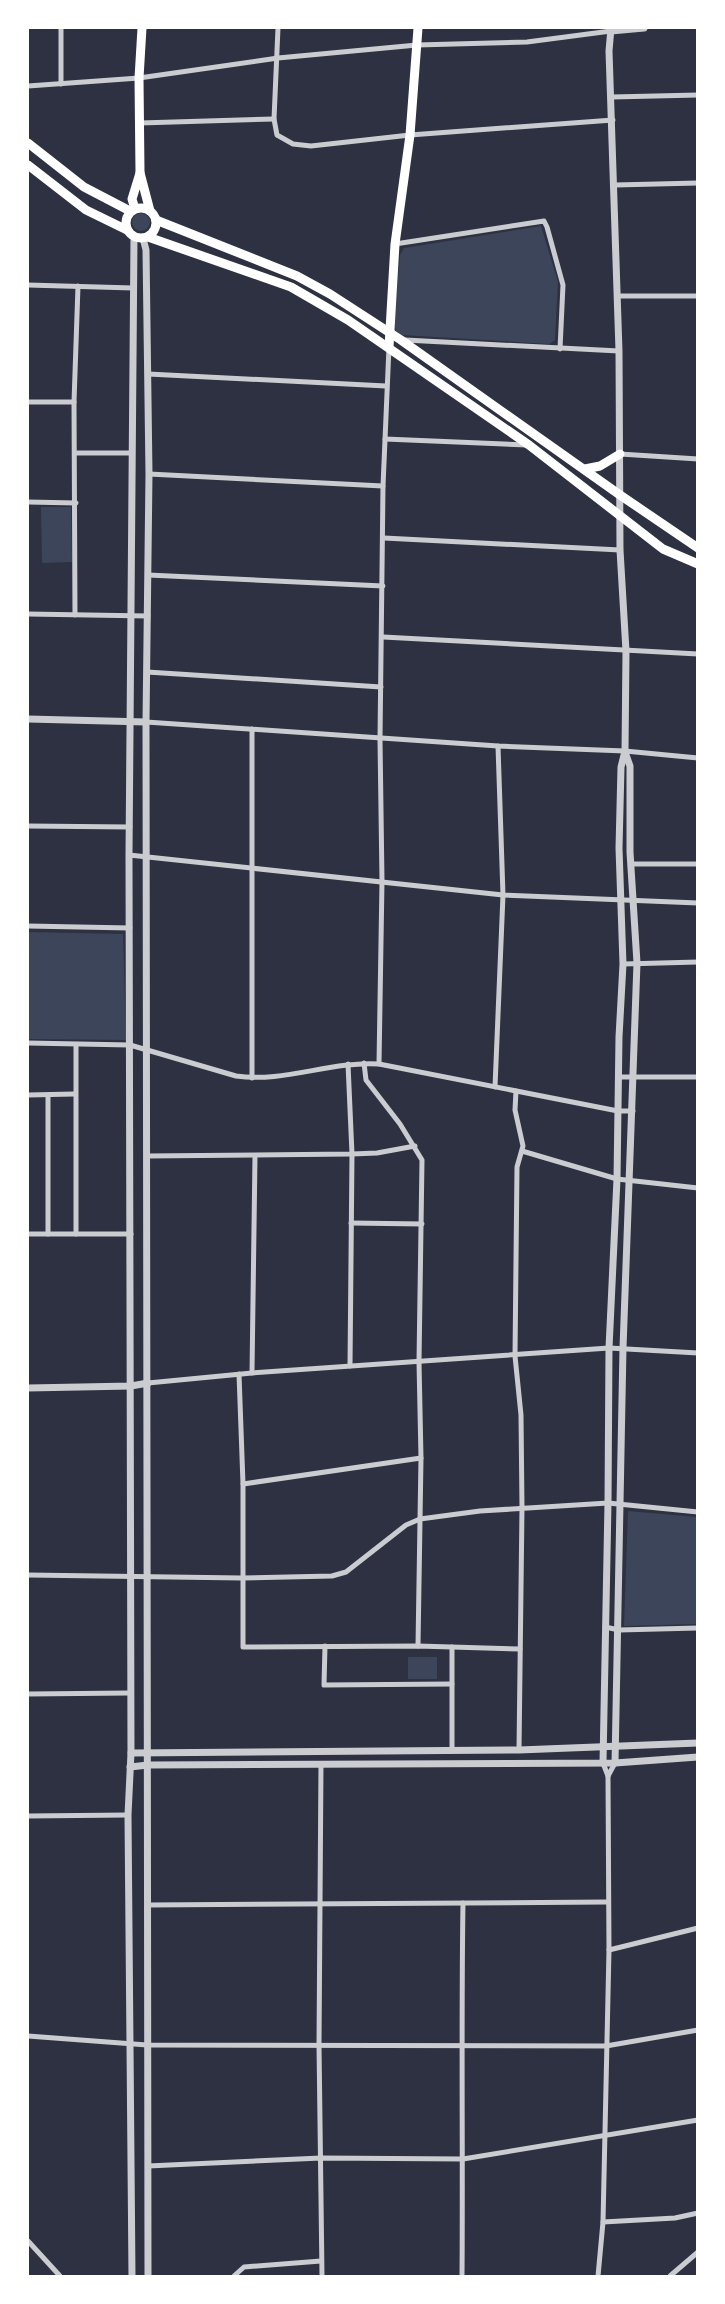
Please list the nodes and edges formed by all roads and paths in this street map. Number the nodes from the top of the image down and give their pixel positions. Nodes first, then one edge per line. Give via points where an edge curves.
1 (62, 28) edge
2 (142, 28) edge
3 (278, 28) edge
4 (418, 28) edge
5 (644, 28) edge
6 (611, 29) edge
7 (417, 45) junction
8 (278, 58) junction
9 (139, 78) junction
10 (61, 84) junction
11 (28, 86) edge
12 (698, 95) edge
13 (612, 97) junction
14 (274, 119) junction
15 (613, 120) junction
16 (140, 123) junction
17 (410, 135) junction
18 (28, 143) edge
19 (28, 165) edge
20 (28, 172) edge
21 (38, 173) junction
22 (140, 173) junction
23 (698, 183) edge
24 (615, 185) junction
25 (133, 210) junction
26 (150, 210) junction
27 (156, 220) junction
28 (138, 236) junction
29 (395, 244) junction
30 (28, 284) edge
31 (78, 286) junction
32 (133, 288) junction
33 (618, 296) junction
34 (698, 296) edge
35 (389, 333) junction
36 (401, 340) junction
37 (389, 347) junction
38 (560, 349) junction
39 (619, 351) junction
40 (148, 374) junction
41 (386, 386) junction
42 (28, 402) edge
43 (74, 402) junction
44 (385, 439) junction
45 (529, 445) junction
46 (75, 453) junction
47 (132, 453) junction
48 (620, 454) junction
49 (698, 459) edge
50 (586, 469) junction
51 (149, 474) junction
52 (383, 486) junction
53 (620, 495) junction
54 (28, 502) edge
55 (76, 503) junction
56 (619, 516) junction
57 (384, 538) junction
58 (698, 548) edge
59 (620, 550) junction
60 (698, 564) edge
61 (148, 575) junction
62 (383, 586) junction
63 (28, 614) edge
64 (75, 615) junction
65 (132, 616) junction
66 (148, 616) junction
67 (383, 637) junction
68 (626, 651) junction
69 (698, 654) edge
70 (147, 672) junction
71 (382, 687) junction
72 (28, 719) edge
73 (132, 721) junction
74 (146, 722) junction
75 (252, 729) junction
76 (380, 738) junction
77 (498, 746) junction
78 (625, 751) junction
79 (698, 758) edge
80 (28, 826) edge
81 (130, 828) junction
82 (129, 855) junction
83 (148, 856) junction
84 (631, 864) junction
85 (698, 864) edge
86 (252, 869) junction
87 (382, 881) junction
88 (503, 895) junction
89 (622, 902) junction
90 (634, 902) junction
91 (698, 904) edge
92 (28, 926) edge
93 (130, 928) junction
94 (698, 962) edge
95 (637, 963) junction
96 (623, 964) junction
97 (28, 1043) edge
98 (76, 1044) junction
99 (130, 1045) junction
100 (146, 1048) junction
101 (364, 1063) junction
102 (348, 1064) junction
103 (379, 1064) junction
104 (698, 1077) edge
105 (252, 1078) junction
106 (619, 1078) junction
107 (634, 1078) junction
108 (495, 1086) junction
109 (516, 1090) junction
110 (74, 1094) junction
111 (28, 1095) edge
112 (48, 1095) junction
113 (618, 1111) junction
114 (633, 1111) junction
115 (415, 1146) junction
116 (522, 1151) junction
117 (352, 1154) junction
118 (147, 1156) junction
119 (256, 1156) junction
120 (617, 1178) junction
121 (630, 1181) junction
122 (698, 1188) edge
123 (351, 1223) junction
124 (422, 1224) junction
125 (28, 1234) edge
126 (48, 1234) junction
127 (76, 1234) junction
128 (131, 1234) junction
129 (609, 1348) junction
130 (623, 1348) junction
131 (698, 1353) edge
132 (515, 1356) junction
133 (419, 1362) junction
134 (350, 1366) junction
135 (252, 1373) junction
136 (239, 1374) junction
137 (148, 1382) junction
138 (131, 1386) junction
139 (28, 1388) edge
140 (421, 1458) junction
141 (243, 1484) junction
142 (608, 1503) junction
143 (620, 1505) junction
144 (522, 1508) junction
145 (698, 1512) edge
146 (420, 1519) junction
147 (28, 1575) edge
148 (129, 1576) junction
149 (148, 1577) junction
150 (242, 1578) junction
151 (605, 1627) junction
152 (698, 1628) edge
153 (619, 1630) junction
154 (325, 1646) junction
155 (418, 1646) junction
156 (452, 1647) junction
157 (520, 1648) junction
158 (452, 1684) junction
159 (129, 1693) junction
160 (28, 1694) edge
161 (698, 1743) edge
162 (603, 1748) junction
163 (615, 1748) junction
164 (452, 1750) junction
165 (519, 1750) junction
166 (131, 1753) junction
167 (148, 1754) junction
168 (698, 1757) edge
169 (615, 1762) junction
170 (603, 1763) junction
171 (321, 1764) junction
172 (148, 1765) junction
173 (130, 1767) junction
174 (608, 1776) junction
175 (128, 1815) junction
176 (28, 1816) edge
177 (608, 1902) junction
178 (463, 1903) junction
179 (320, 1904) junction
180 (148, 1905) junction
181 (698, 1928) edge
182 (608, 1950) junction
183 (698, 2030) edge
184 (28, 2036) edge
185 (131, 2044) junction
186 (147, 2045) junction
187 (319, 2045) junction
188 (460, 2045) junction
189 (606, 2046) junction
190 (698, 2120) edge
191 (603, 2137) junction
192 (321, 2158) junction
193 (463, 2159) junction
194 (148, 2166) junction
195 (698, 2213) edge
196 (603, 2222) junction
197 (28, 2241) edge
198 (698, 2252) edge
199 (322, 2261) junction
200 (60, 2276) edge
201 (132, 2276) edge
202 (148, 2276) edge
203 (234, 2276) edge
204 (322, 2276) edge
205 (462, 2276) edge
206 (598, 2276) edge
207 (670, 2276) edge

1 - 10 street
2 - 9 main road
3 - 8 street
4 - 7 main road
5 - 6 street
6 - 7 street via 527,42
6 - 13 street
7 - 8 street
7 - 17 main road
8 - 9 street
8 - 14 street
9 - 10 street
9 - 16 main road
10 - 11 street
12 - 13 street
13 - 15 street
14 - 16 street
14 - 17 street via 277,135 293,144 311,146
15 - 17 street
15 - 24 street
16 - 22 main road
17 - 29 main road
18 - 25 main road via 84,187
19 - 21 main road
20 - 21 main road
21 - 28 main road via 86,210
22 - 25 main road via 132,199
22 - 26 main road
23 - 24 street
24 - 33 street
25 - 26 main road
25 - 28 main road via 125,220
26 - 27 main road
27 - 28 main road via 155,230
27 - 35 main road via 298,276
28 - 32 street
28 - 37 main road via 291,287
28 - 40 street via 146,250
29 - 35 main road
29 - 38 street via 544,221 563,285
30 - 31 street
31 - 32 street
31 - 43 street
32 - 47 street
33 - 34 street
33 - 39 street
35 - 36 main road
35 - 37 main road
36 - 38 street
36 - 50 main road
37 - 41 street
37 - 45 main road
38 - 39 street
39 - 48 street
40 - 41 street
40 - 51 street
41 - 44 street
42 - 43 street
43 - 46 street
44 - 45 street
44 - 52 street
45 - 56 main road
46 - 47 street
46 - 55 street
47 - 65 street
48 - 49 street
48 - 50 main road via 600,466
48 - 53 street
50 - 53 main road
51 - 52 street
51 - 61 street
52 - 57 street
53 - 56 street
53 - 58 main road
54 - 55 street
55 - 64 street
56 - 59 street
56 - 60 main road via 663,548
57 - 59 street
57 - 62 street
59 - 68 street
61 - 62 street
61 - 66 street
62 - 67 street
63 - 64 street
64 - 65 street
65 - 66 street
65 - 73 street
66 - 70 street
67 - 68 street
67 - 71 street
68 - 69 street
68 - 78 street
70 - 71 street
70 - 74 street
71 - 76 street
72 - 73 street
73 - 74 street
73 - 81 street
74 - 75 street
74 - 83 street
75 - 76 street
75 - 86 street
76 - 77 street
76 - 87 street
77 - 78 street
77 - 88 street
78 - 79 street
78 - 84 street via 630,766
78 - 89 street via 620,767
80 - 81 street
81 - 82 street
82 - 83 street
82 - 93 street
83 - 86 street
83 - 100 street
84 - 85 street
84 - 90 street
86 - 87 street
86 - 105 street
87 - 88 street
87 - 103 street
88 - 89 street
88 - 108 street
89 - 90 street
89 - 96 street
90 - 91 street
90 - 95 street
92 - 93 street
93 - 99 street
94 - 95 street
95 - 96 street
95 - 107 street
96 - 106 street
97 - 98 street
98 - 99 street
98 - 110 street
99 - 100 street
99 - 128 street
100 - 105 street
100 - 118 street
101 - 102 street
101 - 103 street
101 - 115 street via 370,1086
102 - 105 street
102 - 117 street
103 - 108 street
104 - 107 street
106 - 107 street
106 - 113 street
107 - 114 street
108 - 109 street
109 - 113 street
109 - 116 street via 515,1110 522,1135
110 - 112 street
110 - 127 street
111 - 112 street
112 - 126 street
113 - 114 street
113 - 120 street
114 - 121 street
115 - 117 street
115 - 124 street via 422,1160
116 - 120 street
116 - 132 street via 518,1167
117 - 119 street
117 - 123 street
118 - 119 street
118 - 137 street
119 - 135 street
120 - 121 street
120 - 129 street
121 - 122 street
121 - 130 street
123 - 124 street
123 - 134 street
124 - 133 street
125 - 126 street
126 - 127 street
127 - 128 street
128 - 138 street
129 - 130 street
129 - 132 street
129 - 142 street
130 - 131 street
130 - 143 street
132 - 133 street
132 - 144 street via 521,1414
133 - 134 street
133 - 140 street
134 - 135 street
135 - 136 street
136 - 137 street
136 - 141 street
137 - 138 street
137 - 149 street
138 - 139 street
138 - 148 street
140 - 141 street
140 - 146 street
141 - 150 street
142 - 143 street
142 - 144 street
142 - 151 street
143 - 145 street
143 - 153 street
144 - 146 street
144 - 157 street
146 - 150 street via 406,1525 346,1572 332,1576
146 - 155 street
147 - 148 street
148 - 149 street
148 - 159 street
149 - 150 street
149 - 167 street
150 - 154 street via 243,1647
151 - 153 street
151 - 162 street
152 - 153 street
153 - 163 street
154 - 155 street
154 - 158 street via 323,1682 326,1686
155 - 156 street
156 - 157 street
156 - 158 street
157 - 165 street
158 - 164 street
159 - 160 street
159 - 166 street
161 - 163 street
162 - 163 street
162 - 165 street
162 - 170 street
163 - 169 street
164 - 165 street
164 - 167 street
166 - 167 street
166 - 173 street
167 - 172 street
168 - 169 street
169 - 170 street
169 - 174 street
170 - 171 street
170 - 174 street
171 - 172 street
171 - 179 street
172 - 173 street
172 - 180 street
173 - 175 street
174 - 177 street
175 - 176 street
175 - 185 street
177 - 178 street
177 - 182 street
178 - 179 street
178 - 188 street
179 - 180 street
179 - 187 street
180 - 186 street
181 - 182 street
182 - 189 street
183 - 189 street
184 - 185 street
185 - 186 street
185 - 201 street
186 - 187 street
186 - 194 street
187 - 188 street
187 - 192 street
188 - 189 street
188 - 193 street
189 - 191 street
190 - 191 street
191 - 193 street
191 - 196 street
192 - 193 street
192 - 194 street
192 - 199 street
193 - 205 street
194 - 202 street
195 - 196 street via 675,2218
196 - 206 street
197 - 200 street
198 - 207 street
199 - 203 street via 244,2268
199 - 204 street

